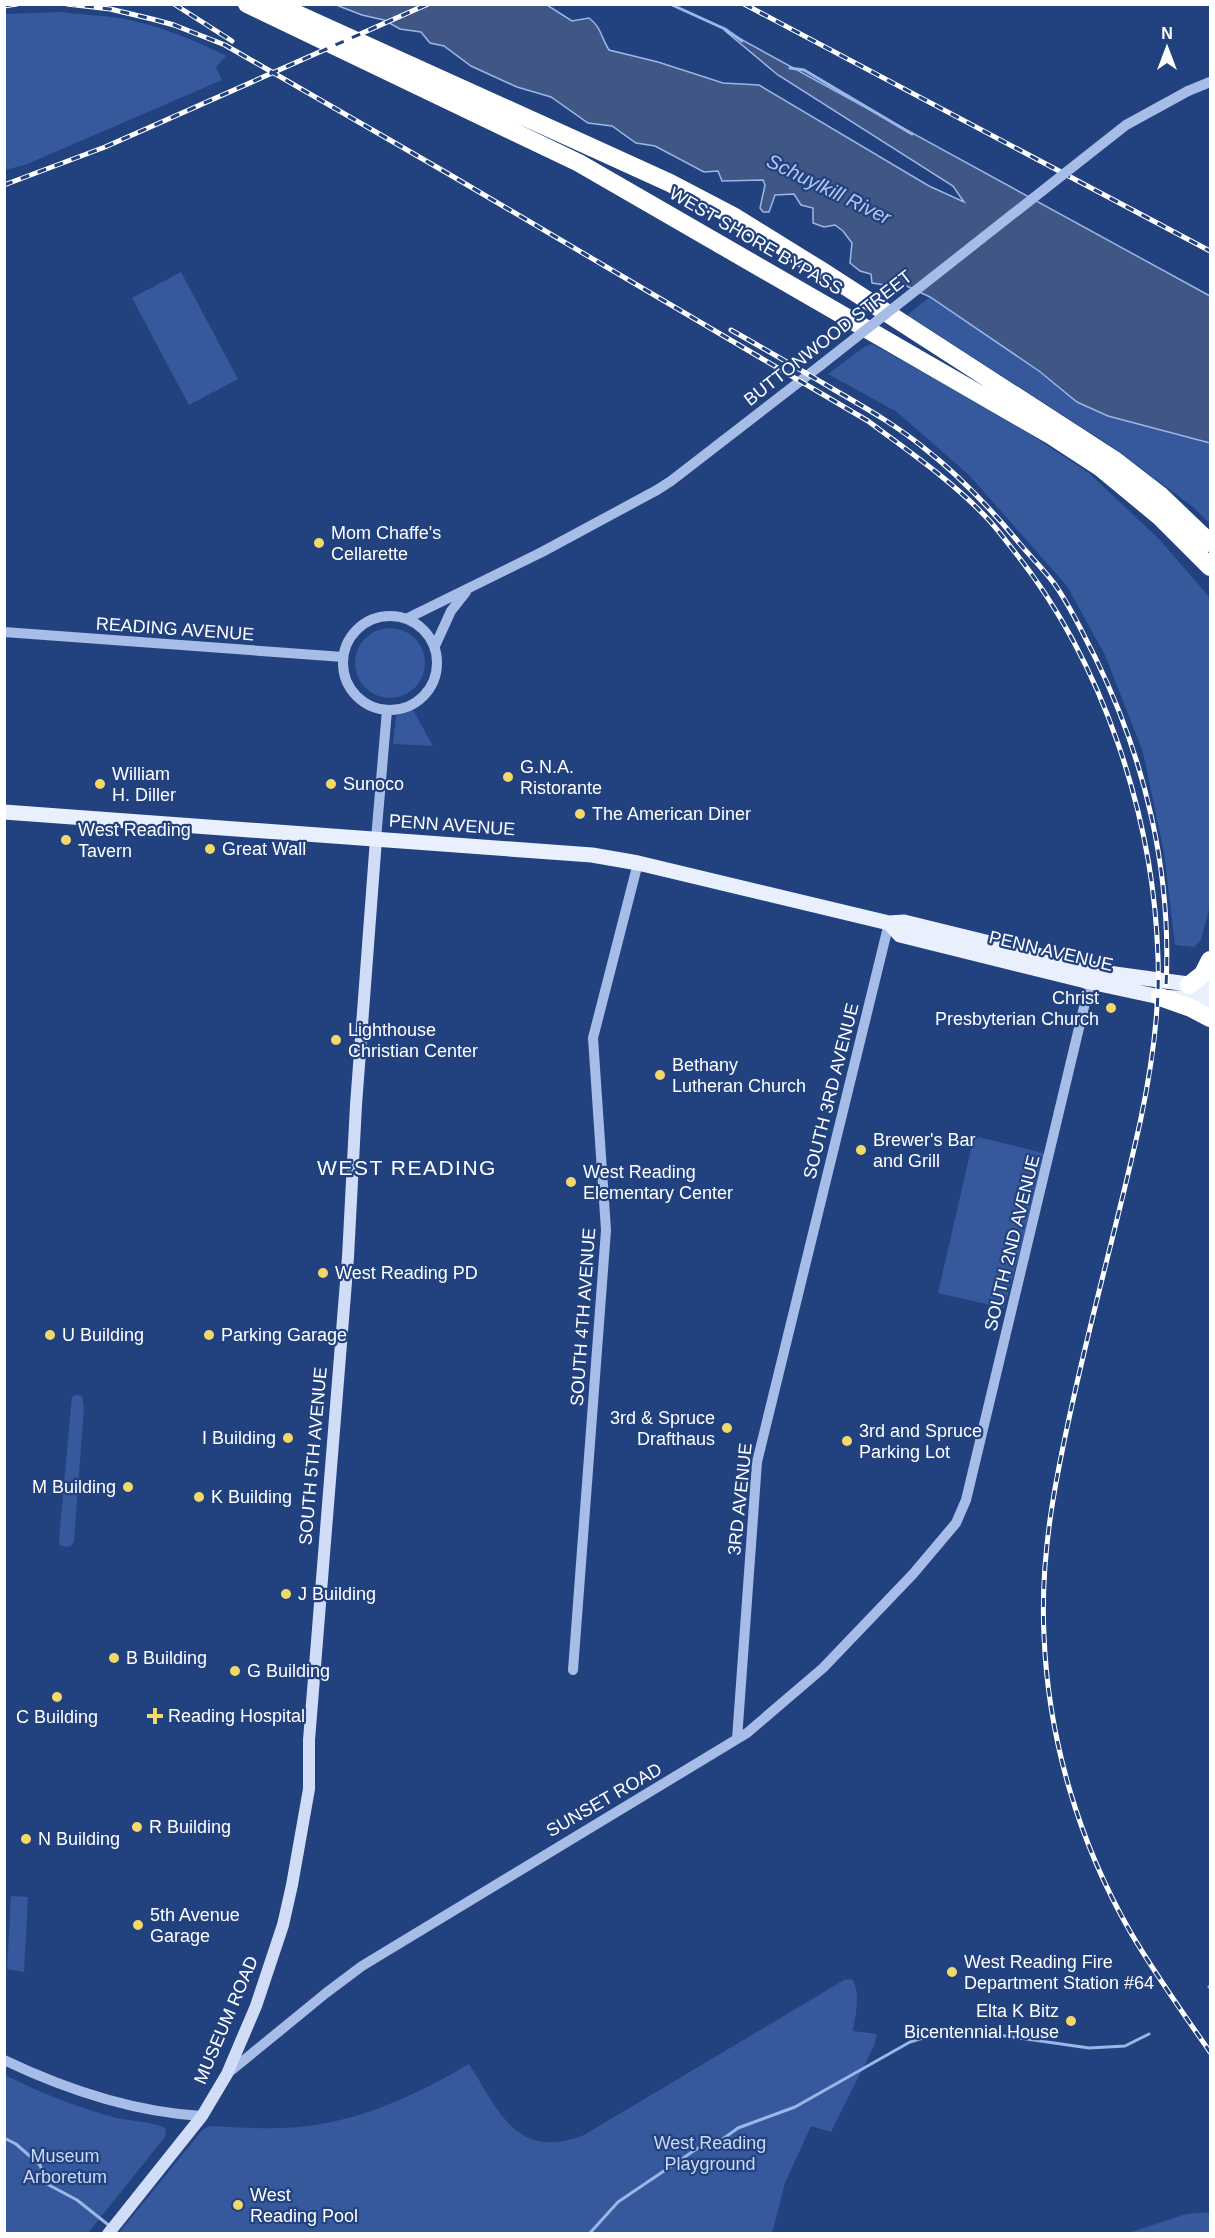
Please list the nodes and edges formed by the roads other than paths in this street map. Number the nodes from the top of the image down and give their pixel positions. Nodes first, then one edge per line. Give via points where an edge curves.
1 (247, 4) edge
2 (275, 4) edge
3 (1210, 82) edge
4 (1208, 540) edge
5 (1210, 567) edge
6 (473, 586) junction
7 (408, 618) junction
8 (4, 632) edge
9 (435, 646) junction
10 (343, 657) junction
11 (387, 710) junction
12 (4, 812) edge
13 (376, 839) junction
14 (638, 863) junction
15 (889, 923) junction
16 (1210, 960) edge
17 (1090, 982) junction
18 (1135, 984) junction
19 (1189, 985) junction
20 (1210, 987) edge
21 (1160, 997) junction
22 (1210, 1000) edge
23 (1210, 1018) edge
24 (804, 1267) joint
25 (962, 1512) joint
26 (573, 1670) dead end
27 (737, 1739) junction
28 (309, 1789) joint
29 (4, 2060) edge
30 (227, 2074) junction
31 (202, 2116) junction
32 (108, 2234) edge

1 - 5 highway, WEST SHORE BYPASS via 579,163 1052,436 1101,468 1159,516
2 - 4 highway, WEST SHORE BYPASS via 601,151 733,216 1113,459
3 - 6 street, BUTTONWOOD STREET, bridge via 1126,125 671,482
6 - 7 street, BUTTONWOOD STREET
6 - 9 street, BUTTONWOOD STREET via 451,611
7 - 9 street
7 - 10 street via 386,615 366,622 351,637
8 - 10 street, READING AVENUE
9 - 11 street via 438,668 431,688 412,705
10 - 11 street via 345,677 357,696
11 - 13 street
12 - 13 main road, PENN AVENUE
13 - 14 main road, PENN AVENUE via 592,855
13 - 28 main road, SOUTH 5TH AVENUE via 348,1257 309,1740
14 - 15 main road, PENN AVENUE
14 - 26 street, SOUTH 4TH AVENUE via 593,1038 606,1230
15 - 17 main road, PENN AVENUE via 900,934
15 - 18 main road, PENN AVENUE via 904,922 1115,974
15 - 24 street, SOUTH 3RD AVENUE
16 - 19 highway via 1203,974
17 - 18 main road, PENN AVENUE
17 - 25 street, SOUTH 2ND AVENUE
18 - 19 main road, PENN AVENUE
18 - 21 main road, PENN AVENUE
19 - 20 main road, PENN AVENUE
21 - 22 main road, PENN AVENUE
21 - 23 highway
24 - 27 street, 3RD AVENUE via 757,1462
25 - 27 street, SUNSET ROAD via 913,1574 823,1668
27 - 30 street, SUNSET ROAD via 362,1966
28 - 30 main road, MUSEUM ROAD via 283,1925 256,2006
29 - 31 street via 47,2080 126,2105
30 - 31 main road, MUSEUM ROAD
31 - 32 main road, MUSEUM ROAD

